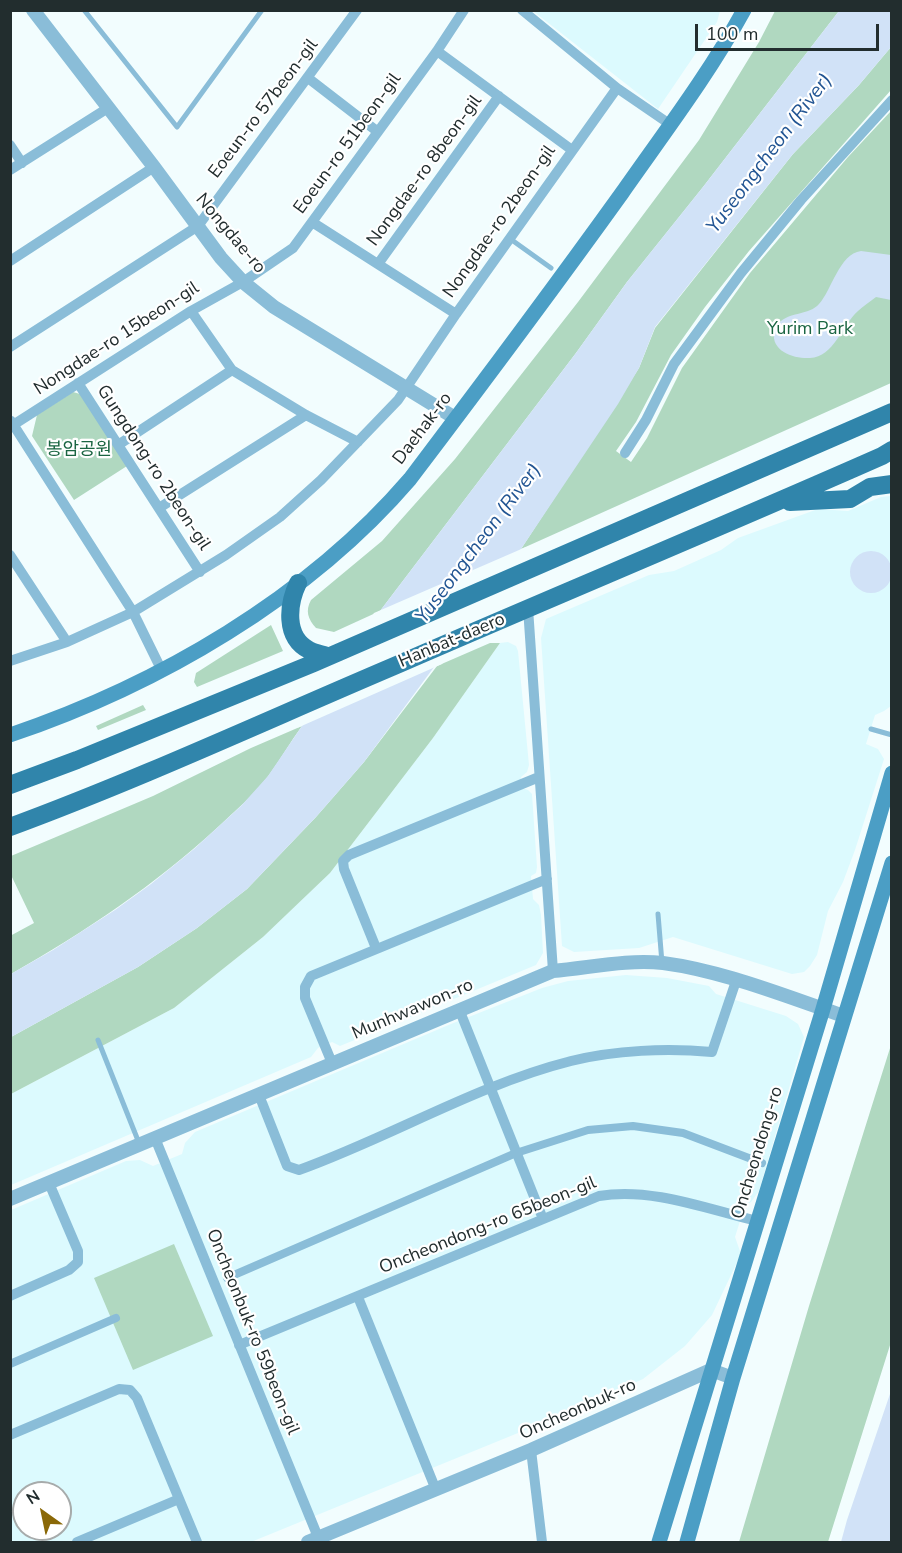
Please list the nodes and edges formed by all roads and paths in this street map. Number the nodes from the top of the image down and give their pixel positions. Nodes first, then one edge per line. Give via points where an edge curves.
1 (33, 10) edge
2 (84, 10) edge
3 (262, 10) edge
4 (357, 10) edge
5 (464, 10) edge
6 (522, 10) edge
7 (744, 10) edge
8 (437, 51) junction
9 (308, 78) junction
10 (617, 88) junction
11 (499, 96) junction
12 (891, 100) edge
13 (108, 108) junction
14 (671, 124) junction
15 (378, 132) junction
16 (10, 145) edge
17 (572, 150) junction
18 (22, 163) junction
19 (154, 167) junction
20 (10, 170) edge
21 (312, 222) junction
22 (198, 226) junction
23 (509, 238) junction
24 (10, 261) edge
25 (378, 264) junction
26 (551, 268) dead end
27 (243, 282) junction
28 (191, 311) junction
29 (456, 314) junction
30 (10, 347) edge
31 (232, 370) junction
32 (78, 383) junction
33 (406, 387) junction
34 (891, 412) edge
35 (306, 415) junction
36 (455, 418) junction
37 (11, 424) edge
38 (358, 442) junction
39 (118, 445) junction
40 (891, 450) edge
41 (625, 453) dead end
42 (891, 484) edge
43 (776, 503) junction
44 (159, 508) junction
45 (10, 555) edge
46 (200, 572) junction
47 (298, 583) junction
48 (528, 608) junction
49 (133, 612) junction
50 (67, 642) junction
51 (320, 658) junction
52 (10, 661) edge
53 (162, 671) junction
54 (871, 729) dead end
55 (10, 735) edge
56 (891, 735) edge
57 (891, 773) edge
58 (539, 777) junction
59 (10, 785) edge
60 (10, 827) edge
61 (891, 863) edge
62 (547, 879) junction
63 (658, 914) dead end
64 (376, 948) junction
65 (662, 963) junction
66 (553, 971) junction
67 (736, 981) junction
68 (459, 1009) junction
69 (822, 1009) junction
70 (844, 1016) junction
71 (98, 1040) dead end
72 (332, 1063) junction
73 (490, 1087) junction
74 (259, 1095) junction
75 (155, 1138) junction
76 (140, 1144) junction
77 (516, 1153) junction
78 (762, 1163) dead end
79 (49, 1183) junction
80 (10, 1199) edge
81 (543, 1219) junction
82 (757, 1221) junction
83 (227, 1278) dead end
84 (10, 1296) edge
85 (358, 1297) junction
86 (116, 1318) dead end
87 (239, 1345) junction
88 (10, 1364) edge
89 (711, 1370) junction
90 (734, 1378) junction
91 (10, 1435) edge
92 (531, 1450) junction
93 (436, 1490) junction
94 (179, 1499) junction
95 (315, 1541) edge
96 (77, 1542) edge
97 (197, 1542) edge
98 (542, 1542) edge
99 (659, 1542) edge
100 (687, 1542) edge

1 - 13 street, Nongdae-ro
2 - 3 lane via 177,127
4 - 9 street, Eoeun-ro 57beon-gil
5 - 8 street, Eoeun-ro 51beon-gil
6 - 10 street
7 - 14 main road, Daehak-ro
8 - 11 street, Nongdae-ro 2beon-gil
8 - 15 street, Eoeun-ro 51beon-gil
9 - 15 street
9 - 22 street, Eoeun-ro 57beon-gil
10 - 14 street
10 - 17 street, Nongdae-ro 2beon-gil
11 - 17 street, Nongdae-ro 2beon-gil
11 - 25 street, Nongdae-ro 8beon-gil
12 - 41 street via 741,273 674,363
13 - 18 street
13 - 19 street, Nongdae-ro
14 - 36 main road, Daehak-ro via 562,278
15 - 21 street, Eoeun-ro 51beon-gil
16 - 18 street
17 - 23 street, Nongdae-ro 2beon-gil
18 - 20 street
19 - 22 street, Nongdae-ro
19 - 24 street
21 - 25 street, Nongdae-ro 2beon-gil
21 - 27 street, Eoeun-ro 51beon-gil via 293,248
22 - 27 street, Nongdae-ro
22 - 30 street
23 - 26 lane
23 - 29 street, Nongdae-ro 2beon-gil
25 - 29 street, Nongdae-ro 2beon-gil
27 - 28 street, Nongdae-ro 15beon-gil
27 - 33 street, Nongdae-ro via 282,312
28 - 31 street
28 - 32 street, Nongdae-ro 15beon-gil
29 - 33 street, Nongdae-ro 2beon-gil
31 - 35 street
31 - 39 street
32 - 37 street, Nongdae-ro 15beon-gil
32 - 39 street, Gungdong-ro 2beon-gil
33 - 36 street, Nongdae-ro
33 - 38 street, Gungdong-ro 2beon-gil
34 - 51 main road, Hanbat-daero
35 - 38 street
35 - 44 street
36 - 47 main road, Daehak-ro via 391,502
37 - 49 street
38 - 46 street, Gungdong-ro 2beon-gil via 280,517
39 - 44 street, Gungdong-ro 2beon-gil
40 - 43 main road, Hanbat-daero
42 - 43 main road via 870,487 850,499
43 - 48 main road, Hanbat-daero
44 - 46 street, Gungdong-ro 2beon-gil
45 - 50 street
46 - 49 street, Gungdong-ro 2beon-gil
47 - 51 main road via 292,594 290,625 300,643
47 - 53 main road, Daehak-ro
48 - 58 street
48 - 60 main road, Hanbat-daero via 150,773
49 - 50 street, Gungdong-ro 2beon-gil
49 - 53 street
50 - 52 street, Gungdong-ro 2beon-gil
51 - 59 main road, Hanbat-daero
53 - 55 main road, Daehak-ro
54 - 56 lane
57 - 69 main road, Oncheondong-ro
58 - 62 street
58 - 64 street via 349,855 343,861
61 - 70 main road
62 - 64 street
62 - 66 street
63 - 65 lane
64 - 72 street via 311,976 305,987 305,998
65 - 66 street, Munhwawon-ro
65 - 67 street, Munhwawon-ro
66 - 68 street, Munhwawon-ro
67 - 69 street, Munhwawon-ro
67 - 73 street via 712,1052 672,1049 572,1061
68 - 72 street, Munhwawon-ro
68 - 73 street
69 - 70 street, Munhwawon-ro
69 - 82 main road, Oncheondong-ro
70 - 90 main road
71 - 76 lane
72 - 74 street, Munhwawon-ro
73 - 74 street via 299,1170 287,1166
73 - 77 street
74 - 75 street, Munhwawon-ro
75 - 76 street, Munhwawon-ro
75 - 87 street, Oncheonbuk-ro 59beon-gil
76 - 79 street, Munhwawon-ro
77 - 78 street via 588,1130 633,1126 683,1133
77 - 81 street
77 - 83 street
79 - 80 street, Munhwawon-ro
79 - 84 street via 78,1251 78,1262 69,1270
81 - 82 street, Oncheondong-ro 65beon-gil via 615,1193 663,1198
81 - 85 street, Oncheondong-ro 65beon-gil
82 - 89 main road, Oncheondong-ro
85 - 87 street, Oncheondong-ro 65beon-gil
85 - 93 street
86 - 88 street
87 - 95 street, Oncheonbuk-ro 59beon-gil
89 - 90 street
89 - 92 street, Oncheonbuk-ro
89 - 99 main road, Oncheondong-ro
90 - 100 main road
91 - 94 street via 119,1389 130,1390 137,1398
92 - 93 street, Oncheonbuk-ro
92 - 98 street
93 - 95 street, Oncheonbuk-ro
94 - 96 street
94 - 97 street

